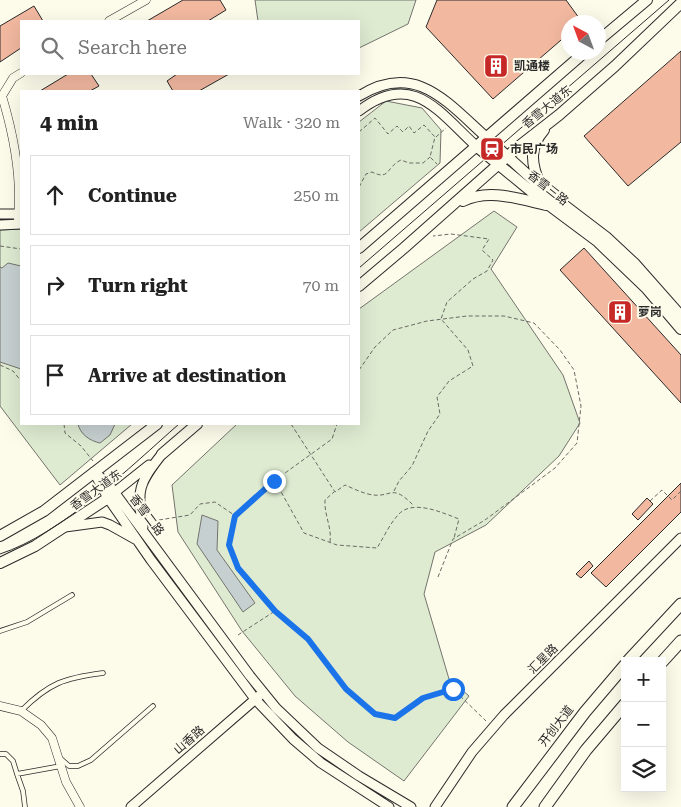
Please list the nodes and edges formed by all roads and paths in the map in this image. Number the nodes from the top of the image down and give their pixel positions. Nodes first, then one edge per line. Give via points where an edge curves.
1 (146, 0) edge
2 (647, 0) edge
3 (681, 3) edge
4 (111, 20) edge
5 (606, 34) edge
6 (576, 60) edge
7 (20, 74) edge
8 (360, 95) edge
9 (360, 110) edge
10 (559, 115) junction
11 (446, 128) dead end
12 (360, 131) edge
13 (435, 137) junction
14 (486, 137) junction
15 (476, 146) junction
16 (430, 157) junction
17 (507, 157) junction
18 (436, 164) dead end
19 (499, 164) junction
20 (360, 185) edge
21 (543, 189) junction
22 (550, 206) junction
23 (445, 212) junction
24 (0, 214) edge
25 (20, 214) edge
26 (0, 224) edge
27 (19, 225) edge
28 (427, 236) dead end
29 (0, 246) edge
30 (360, 247) edge
31 (20, 249) edge
32 (360, 285) edge
33 (681, 316) edge
34 (441, 320) junction
35 (681, 329) edge
36 (0, 365) edge
37 (360, 369) edge
38 (20, 380) edge
39 (64, 425) edge
40 (157, 425) edge
41 (196, 425) edge
42 (292, 425) edge
43 (337, 425) edge
44 (162, 454) junction
45 (311, 454) junction
46 (93, 461) dead end
47 (94, 472) junction
48 (274, 481) junction
49 (394, 491) junction
50 (681, 491) edge
51 (335, 492) junction
52 (112, 496) junction
53 (650, 501) dead end
54 (415, 506) junction
55 (235, 516) junction
56 (159, 520) dead end
57 (65, 527) junction
58 (143, 530) junction
59 (0, 536) edge
60 (681, 538) edge
61 (453, 539) junction
62 (139, 541) junction
63 (330, 542) junction
64 (0, 563) edge
65 (438, 577) dead end
66 (72, 595) dead end
67 (681, 604) edge
68 (275, 611) junction
69 (0, 631) edge
70 (238, 635) dead end
71 (681, 641) edge
72 (632, 657) edge
73 (666, 658) edge
74 (621, 670) edge
75 (103, 673) dead end
76 (263, 693) junction
77 (255, 700) junction
78 (0, 706) edge
79 (153, 706) dead end
80 (621, 709) edge
81 (21, 711) junction
82 (492, 728) junction
83 (0, 754) edge
84 (57, 756) junction
85 (60, 766) junction
86 (17, 774) junction
87 (25, 807) edge
88 (80, 807) edge
89 (131, 807) edge
90 (390, 807) edge
91 (411, 807) edge
92 (435, 807) edge
93 (513, 807) edge
94 (545, 807) edge

1 - 4 street
2 - 5 main road
3 - 10 main road, 香雪大道东
6 - 14 main road, 香雪大道东
7 - 25 street via 13,78 2,96 16,149
8 - 14 street, 香雪三路 via 379,85 395,82 426,87
9 - 15 street, 香雪三路 via 390,95 418,97 435,107
10 - 17 main road, 香雪大道东
10 - 21 main road via 541,134 533,149 533,164
11 - 13 path
12 - 13 path via 375,118 388,134 398,126 403,132 409,126 414,133 424,124
13 - 16 path
14 - 15 main road, 香雪大道东
14 - 17 main road, 香雪三路
15 - 19 main road, 香雪三路
15 - 30 main road, 香雪大道东
16 - 18 path
16 - 20 path via 423,163 401,160 393,163 384,175 366,174
17 - 19 main road, 香雪大道东
17 - 21 main road, 香雪三路
19 - 22 main road, 香雪三路
19 - 23 main road, 香雪大道东
21 - 33 main road, 香雪三路 via 606,237
22 - 23 main road via 505,196 475,195
22 - 35 main road, 香雪三路 via 597,241
23 - 32 main road, 香雪大道东
24 - 25 street
25 - 27 street
26 - 27 street
28 - 34 path via 451,234 488,239 482,250 492,260 487,271 447,302
29 - 31 path
34 - 37 path via 393,330 375,347
34 - 49 path via 468,350 473,366 449,381 437,397 440,414 428,431 412,466
34 - 61 path via 504,316 534,323 574,370 581,406 577,443 555,468 485,520
36 - 38 path via 13,371
39 - 46 path via 65,433
40 - 47 main road, 香雪大道东
41 - 44 main road, 香雪大道东
42 - 45 path
43 - 45 path via 332,438
44 - 52 street, 香雪大道东
44 - 58 street via 140,489 138,504
45 - 48 path
45 - 51 path
47 - 52 street, 香雪二路
47 - 59 main road, 香雪大道东 via 38,515
48 - 55 path
48 - 63 path via 304,533
49 - 51 path via 369,494 345,485
49 - 54 path
50 - 53 path via 672,500 662,490
51 - 63 path via 325,500 324,511 332,533
52 - 57 main road, 香雪大道东
52 - 58 street, 香雪二路
52 - 62 street, 香雪二路
54 - 61 path via 459,519
54 - 63 path via 399,513 377,548
55 - 56 path via 215,502 200,504 190,515
55 - 68 path via 229,545 238,568
57 - 62 street via 102,522
57 - 64 main road, 香雪大道东
58 - 76 street, 香雪二路
60 - 82 street, 汇星路
61 - 65 path
62 - 77 street, 香雪二路
66 - 69 lane via 27,622
67 - 72 main road
68 - 70 path
68 - 82 path via 308,639 346,689 375,714 395,718 423,698 453,689
71 - 73 main road
74 - 93 main road, 开创大道
75 - 81 lane via 78,676 52,685
76 - 77 street, 山香路
76 - 91 street, 香雪二路 via 318,748
77 - 89 street, 山香路
77 - 90 street, 香雪二路 via 321,764
78 - 81 street
79 - 84 lane via 91,760 69,766
80 - 94 main road
81 - 84 street via 41,725 52,738
82 - 92 street, 汇星路
83 - 86 lane via 6,754 13,760
84 - 85 street
85 - 86 lane
85 - 88 street
86 - 87 lane

